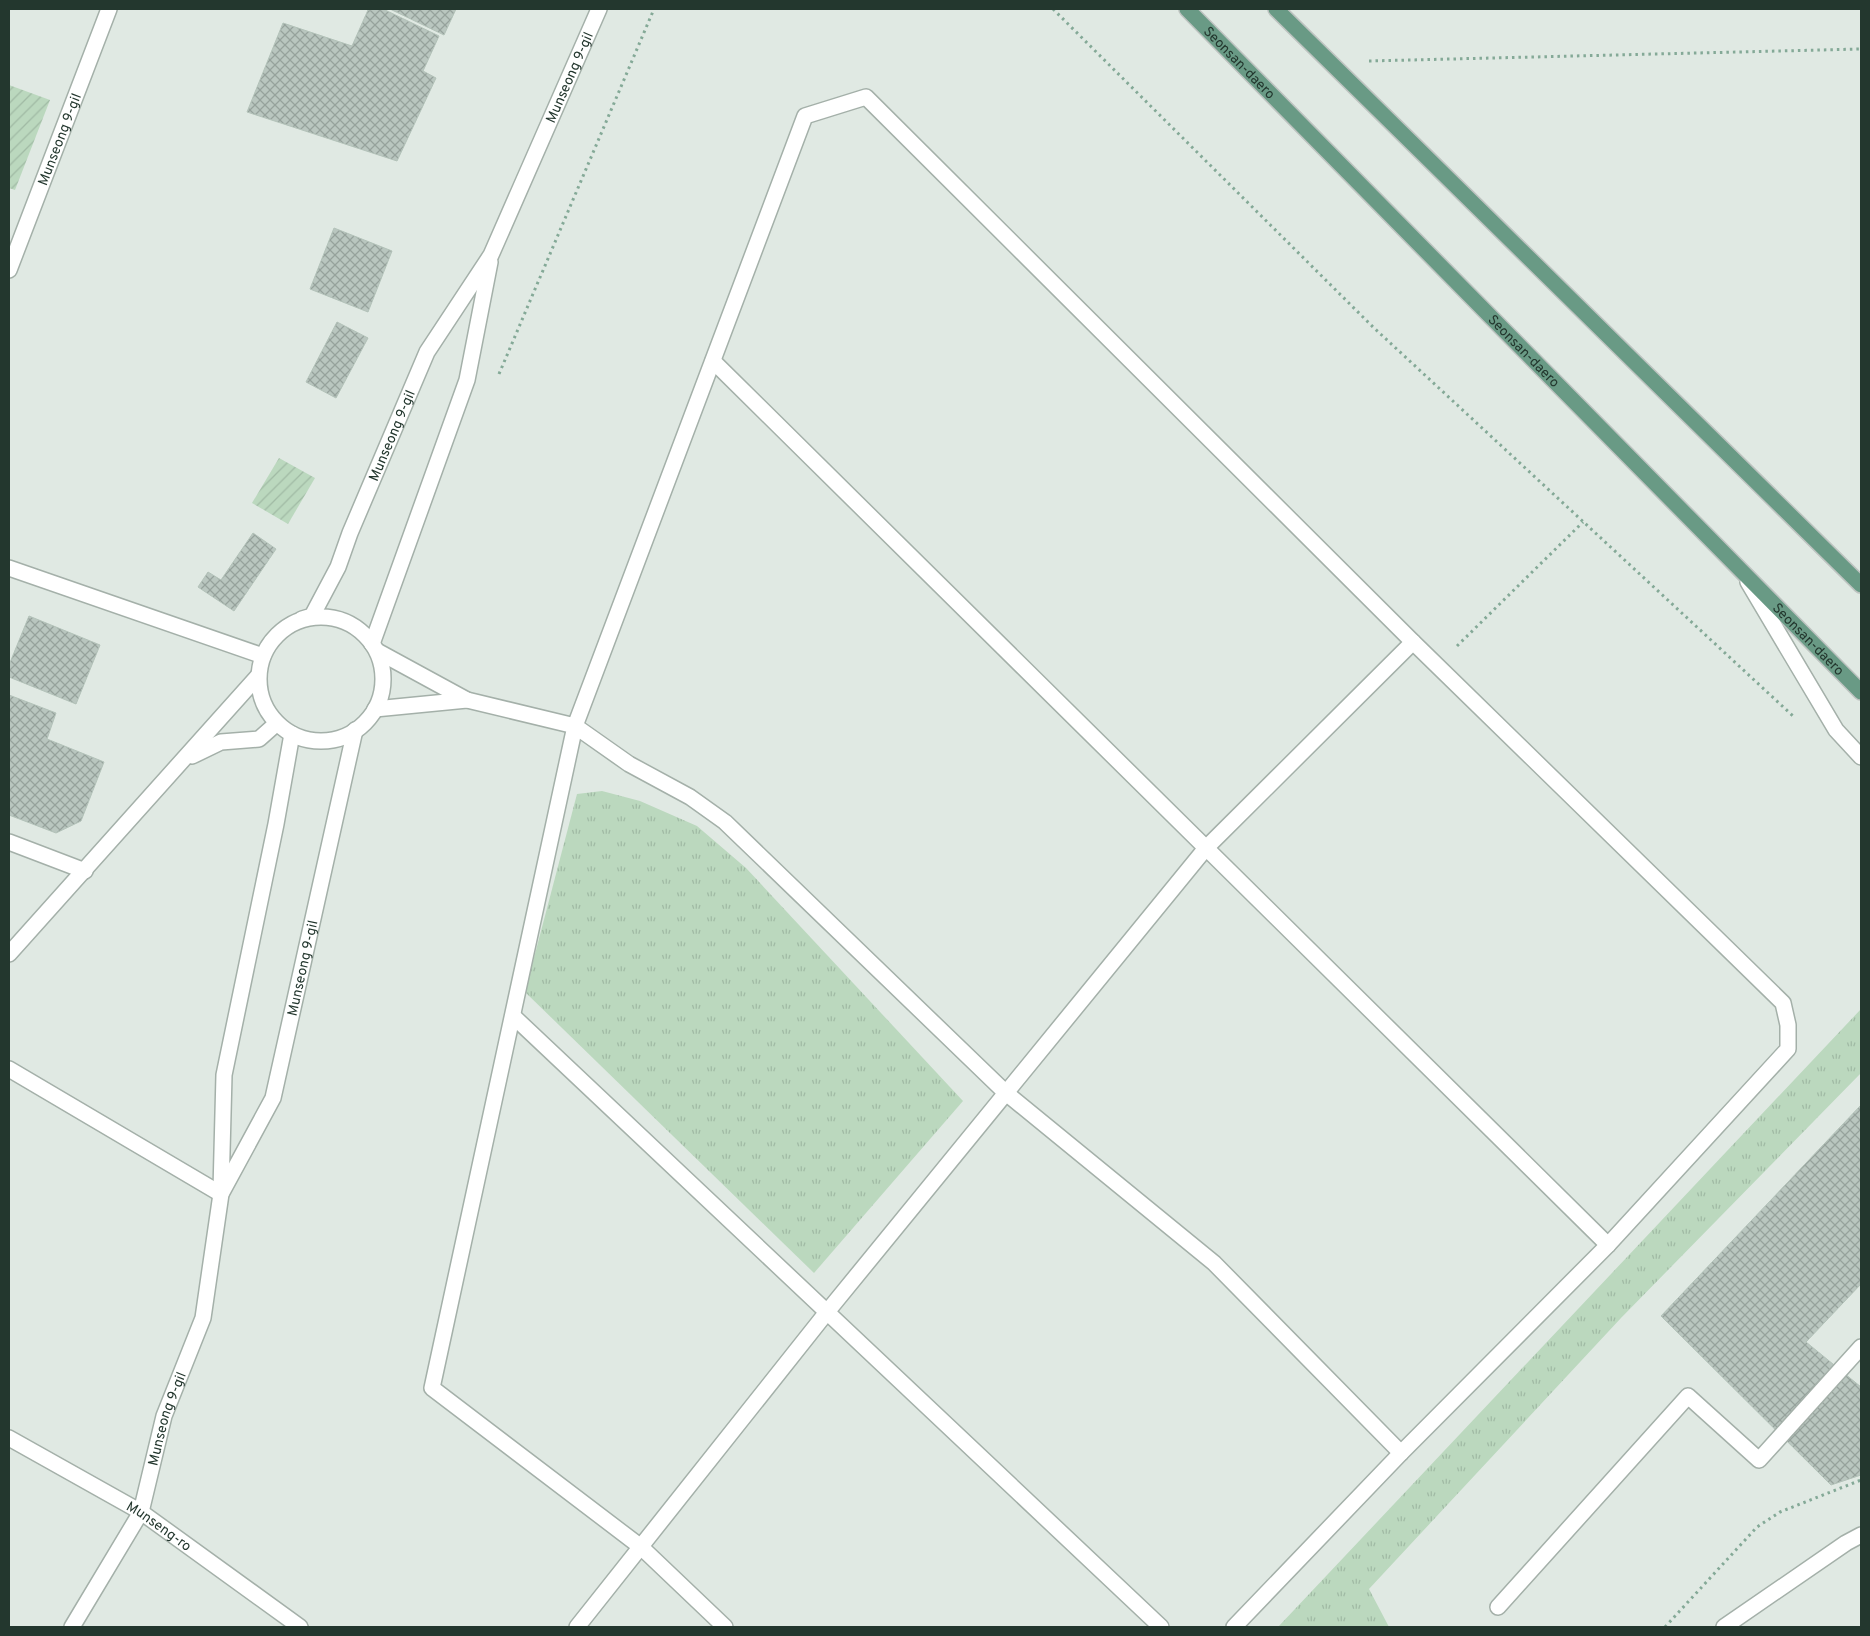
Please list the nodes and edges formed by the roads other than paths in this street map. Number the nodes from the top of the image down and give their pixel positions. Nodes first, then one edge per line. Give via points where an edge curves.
1 (109, 9) edge
2 (599, 9) edge
3 (1187, 9) edge
4 (1276, 9) edge
5 (492, 255) junction
6 (9, 270) edge
7 (713, 361) junction
8 (9, 568) edge
9 (1742, 572) junction
10 (1861, 585) edge
11 (302, 620) junction
12 (1413, 642) junction
13 (374, 648) junction
14 (263, 656) junction
15 (258, 676) junction
16 (1861, 692) edge
17 (467, 700) junction
18 (375, 709) junction
19 (277, 723) junction
20 (576, 726) junction
21 (355, 730) junction
22 (292, 734) junction
23 (1861, 757) edge
24 (174, 769) junction
25 (9, 842) edge
26 (1206, 848) junction
27 (85, 871) junction
28 (9, 954) edge
29 (513, 1016) junction
30 (9, 1069) edge
31 (1006, 1093) junction
32 (221, 1194) junction
33 (1608, 1245) junction
34 (827, 1312) junction
35 (1861, 1347) edge
36 (9, 1438) edge
37 (1401, 1453) junction
38 (141, 1512) junction
39 (1861, 1535) edge
40 (641, 1547) junction
41 (1498, 1607) dead end
42 (72, 1627) edge
43 (300, 1627) edge
44 (577, 1627) edge
45 (725, 1627) edge
46 (1161, 1627) edge
47 (1234, 1627) edge
48 (1724, 1627) edge

1 - 6 street, Munseong 9-gil
2 - 5 street, Munseong 9-gil
3 - 9 main road, Seonsan-daero
4 - 10 main road
5 - 11 street, Munseong 9-gil via 427,352 338,567 312,616
5 - 13 street, Munseong 9-gil via 467,380
7 - 12 street via 804,116 866,97
7 - 20 street
7 - 26 street
8 - 14 street
9 - 16 main road, Seonsan-daero
9 - 23 street via 1836,730
11 - 13 street via 322,616 341,620 359,630
11 - 14 street via 285,628 272,640
12 - 26 street
12 - 33 street via 1783,1003 1788,1025 1788,1049
13 - 17 street
13 - 18 street via 383,676
14 - 15 street
15 - 19 street via 266,709
15 - 24 street
17 - 18 street
17 - 20 street
18 - 21 street
19 - 22 street
19 - 24 street via 259,739 221,742 207,747
20 - 29 street
20 - 31 street via 628,764 690,797 725,822
21 - 22 street via 324,741 307,740
21 - 32 street, Munseong 9-gil via 273,1098
22 - 32 street via 224,1075
24 - 27 street
25 - 27 street
26 - 31 street
26 - 33 street
27 - 28 street
29 - 34 street
29 - 40 street via 432,1388
30 - 32 street
31 - 34 street
31 - 37 street via 1214,1263
32 - 38 street, Munseong 9-gil via 203,1318 164,1416
33 - 37 street
34 - 40 street
34 - 46 street
35 - 41 street via 1759,1460 1688,1396
36 - 38 street, Munseng-ro
37 - 47 street
38 - 42 street, Munseong 9-gil
38 - 43 street, Munseng-ro
39 - 48 street
40 - 44 street
40 - 45 street

